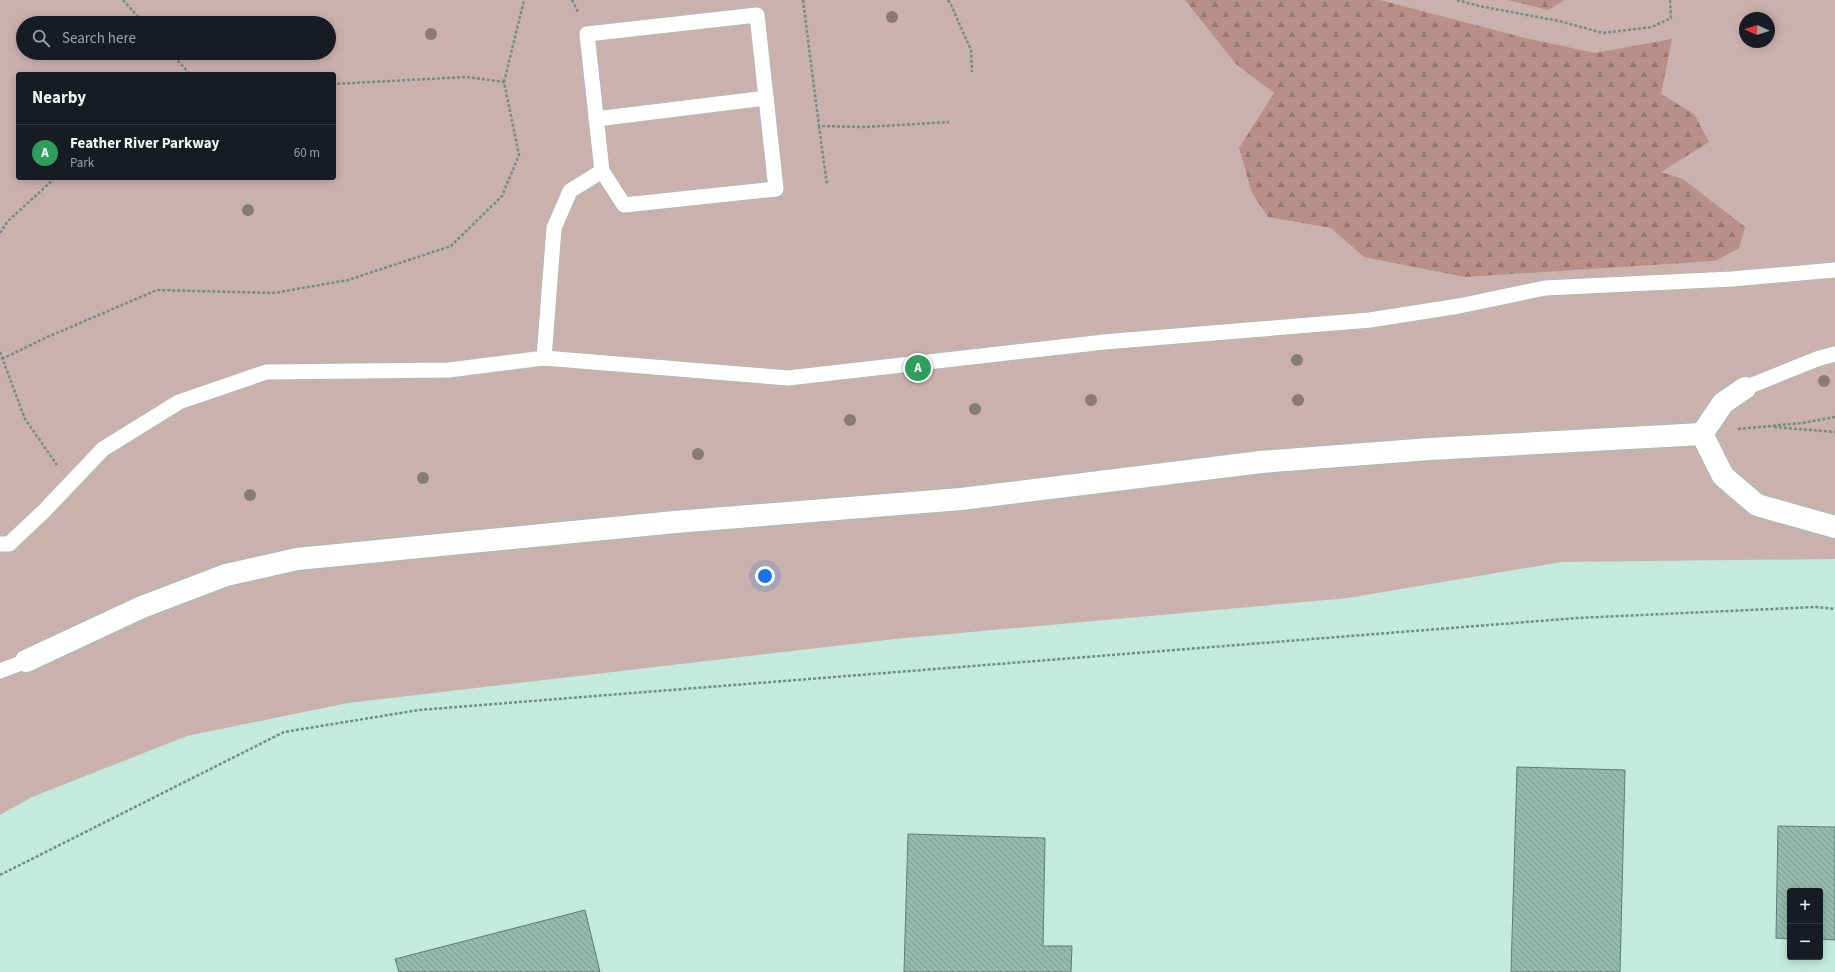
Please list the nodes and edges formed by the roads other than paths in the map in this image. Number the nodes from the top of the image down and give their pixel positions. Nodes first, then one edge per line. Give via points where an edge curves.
1 (766, 98) junction
2 (596, 119) junction
3 (602, 171) junction
4 (1835, 270) edge
5 (1835, 354) edge
6 (544, 358) junction
7 (1745, 388) joint
8 (1702, 434) junction
9 (1835, 527) edge
10 (0, 544) edge
11 (0, 661) edge
12 (26, 661) junction
13 (0, 671) edge

1 - 2 lane
1 - 2 lane via 757,15 587,34
1 - 3 lane via 776,189 624,205
2 - 3 lane
3 - 6 lane via 570,190 554,228
4 - 6 lane via 1732,279 1546,288 1459,306 1370,320 1104,342 788,378
5 - 7 lane
6 - 10 lane via 449,370 266,372 179,402 103,449 9,544
7 - 8 street via 1723,403
8 - 9 street via 1723,476 1757,505
8 - 12 street via 1430,449 1261,462 961,499 675,522 297,559 226,575 142,606
11 - 12 lane
12 - 13 lane

